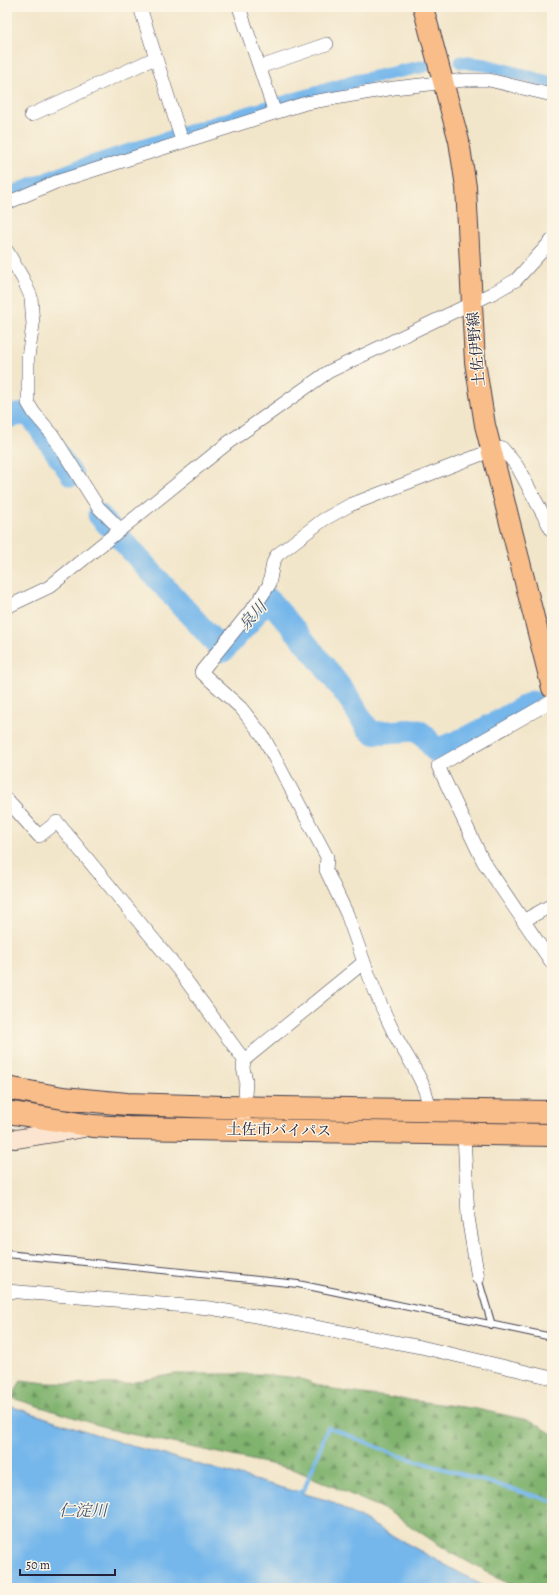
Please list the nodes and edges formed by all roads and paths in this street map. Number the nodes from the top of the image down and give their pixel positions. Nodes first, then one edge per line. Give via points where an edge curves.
1 (140, 7) edge
2 (239, 7) edge
3 (423, 7) edge
4 (327, 44) dead end
5 (155, 58) junction
6 (260, 67) junction
7 (444, 81) junction
8 (552, 95) edge
9 (273, 107) junction
10 (31, 115) dead end
11 (181, 136) junction
12 (7, 203) edge
13 (552, 240) edge
14 (7, 251) edge
15 (473, 303) junction
16 (490, 450) junction
17 (120, 529) junction
18 (552, 531) edge
19 (7, 607) edge
20 (552, 688) edge
21 (552, 701) edge
22 (7, 800) edge
23 (552, 906) edge
24 (523, 921) junction
25 (364, 962) junction
26 (552, 964) edge
27 (244, 1060) junction
28 (7, 1088) edge
29 (244, 1107) junction
30 (430, 1111) junction
31 (7, 1112) edge
32 (552, 1112) edge
33 (93, 1126) junction
34 (243, 1130) junction
35 (431, 1133) junction
36 (464, 1134) junction
37 (552, 1135) edge
38 (7, 1138) edge
39 (7, 1254) edge
40 (478, 1278) joint
41 (7, 1291) edge
42 (492, 1325) junction
43 (552, 1337) edge
44 (552, 1378) edge

1 - 5 street
2 - 6 street
3 - 7 main road, 土佐伊野線
4 - 6 street
5 - 10 street
5 - 11 street
6 - 9 street
7 - 8 street via 489,80
7 - 9 street
7 - 15 main road, 土佐伊野線 via 459,141 466,187
9 - 11 street
11 - 12 street
13 - 15 street via 516,280
14 - 17 street via 31,297 33,325 28,357 28,403 52,434 98,507
15 - 16 main road, 土佐伊野線 via 475,362
15 - 17 street via 328,372 229,442
16 - 18 street via 502,448 517,466
16 - 20 main road, 土佐伊野線
16 - 25 street via 350,505 324,520 277,555 269,585 201,672 241,708 263,736 327,857 326,870 347,914
17 - 19 street via 49,587
21 - 24 street via 438,766 483,861
22 - 27 street via 39,836 57,822 177,968
23 - 24 street
24 - 26 street
25 - 27 street
25 - 30 street via 378,1002 425,1086
27 - 29 street
28 - 29 highway, 土佐市バイパス via 63,1098 127,1104
29 - 30 highway, 土佐市バイパス
29 - 34 street
30 - 32 highway, 土佐市バイパス
30 - 35 street
31 - 33 highway, 土佐市バイパス
33 - 34 highway, 土佐市バイパス
33 - 38 main road via 16,1139
34 - 35 highway, 土佐市バイパス
35 - 36 highway, 土佐市バイパス
36 - 37 highway, 土佐市バイパス
36 - 40 street via 468,1217
39 - 42 lane via 298,1284
40 - 42 lane
41 - 44 street via 210,1308 421,1347
42 - 43 lane

